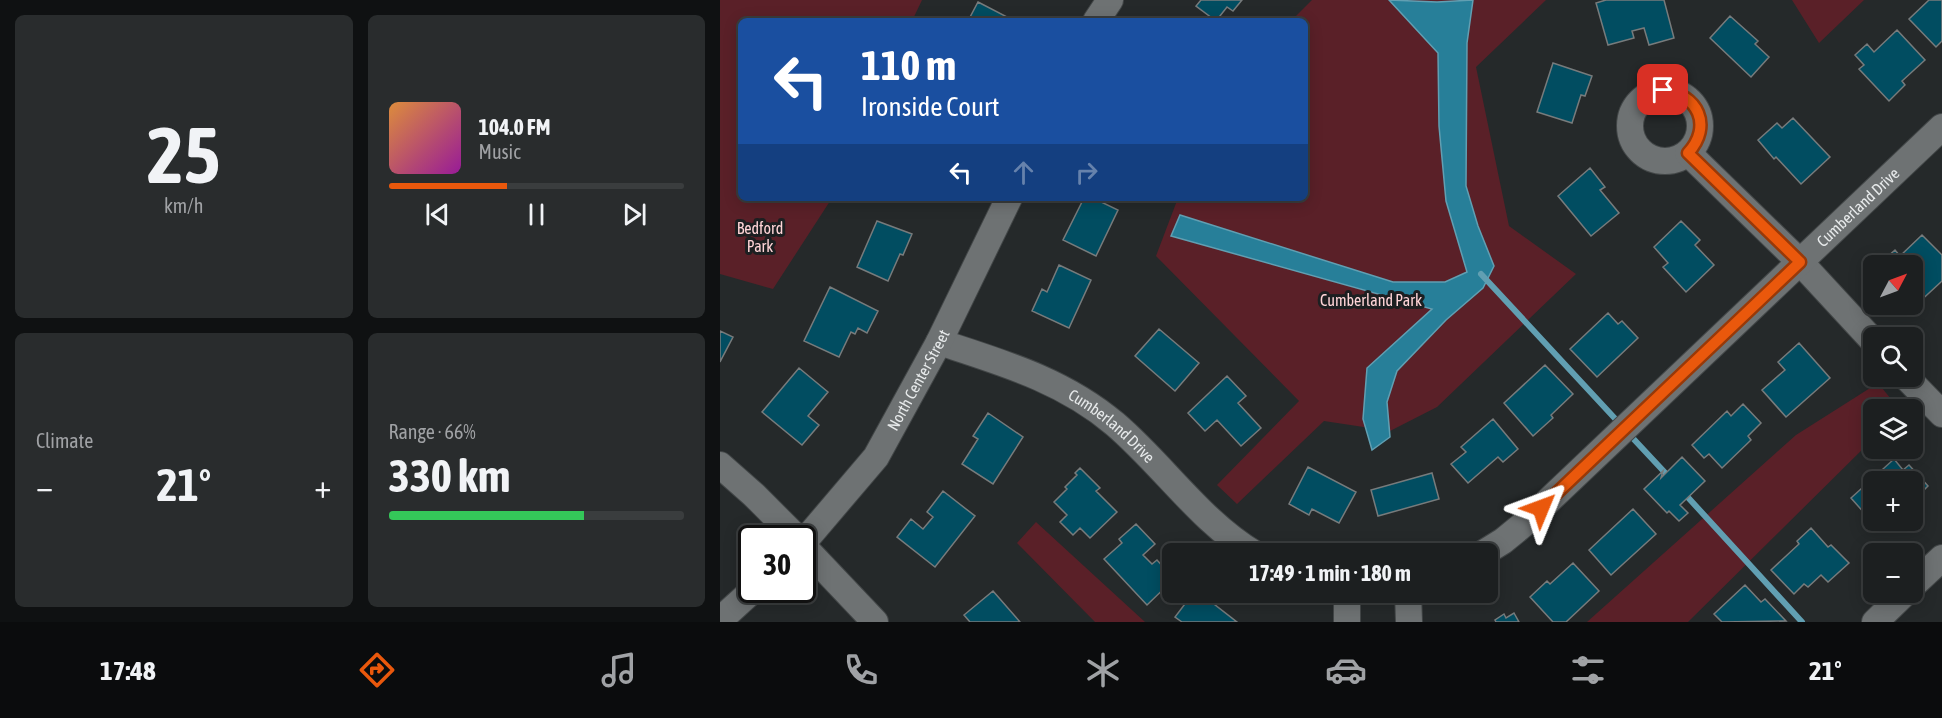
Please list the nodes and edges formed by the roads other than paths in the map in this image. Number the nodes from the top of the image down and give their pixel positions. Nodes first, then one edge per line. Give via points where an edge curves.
1 (1110, 0) edge
2 (1098, 18) edge
3 (1942, 128) edge
4 (1688, 153) dead end
5 (1008, 201) edge
6 (1800, 262) junction
7 (1863, 330) edge
8 (939, 342) junction
9 (1916, 387) edge
10 (1942, 414) edge
11 (720, 465) edge
12 (784, 525) edge
13 (816, 528) edge
14 (1239, 543) edge
15 (1498, 544) edge
16 (1942, 558) edge
17 (816, 559) edge
18 (1923, 576) edge
19 (739, 603) edge
20 (1347, 603) edge
21 (1408, 603) edge
22 (1895, 603) edge
23 (720, 620) edge
24 (875, 622) edge
25 (1347, 622) edge
26 (1409, 622) edge
27 (1875, 622) edge

1 - 2 street
3 - 6 street, Cumberland Drive
4 - 6 street
5 - 8 street, North Center Street
6 - 7 street
6 - 15 street, Cumberland Drive via 1525,523
8 - 13 street, North Center Street via 876,458
8 - 14 street, Cumberland Drive via 1040,377 1082,399 1158,465 1221,531
9 - 10 street
11 - 12 street
16 - 18 street
17 - 24 street
19 - 23 street
20 - 25 street
21 - 26 street
22 - 27 street

